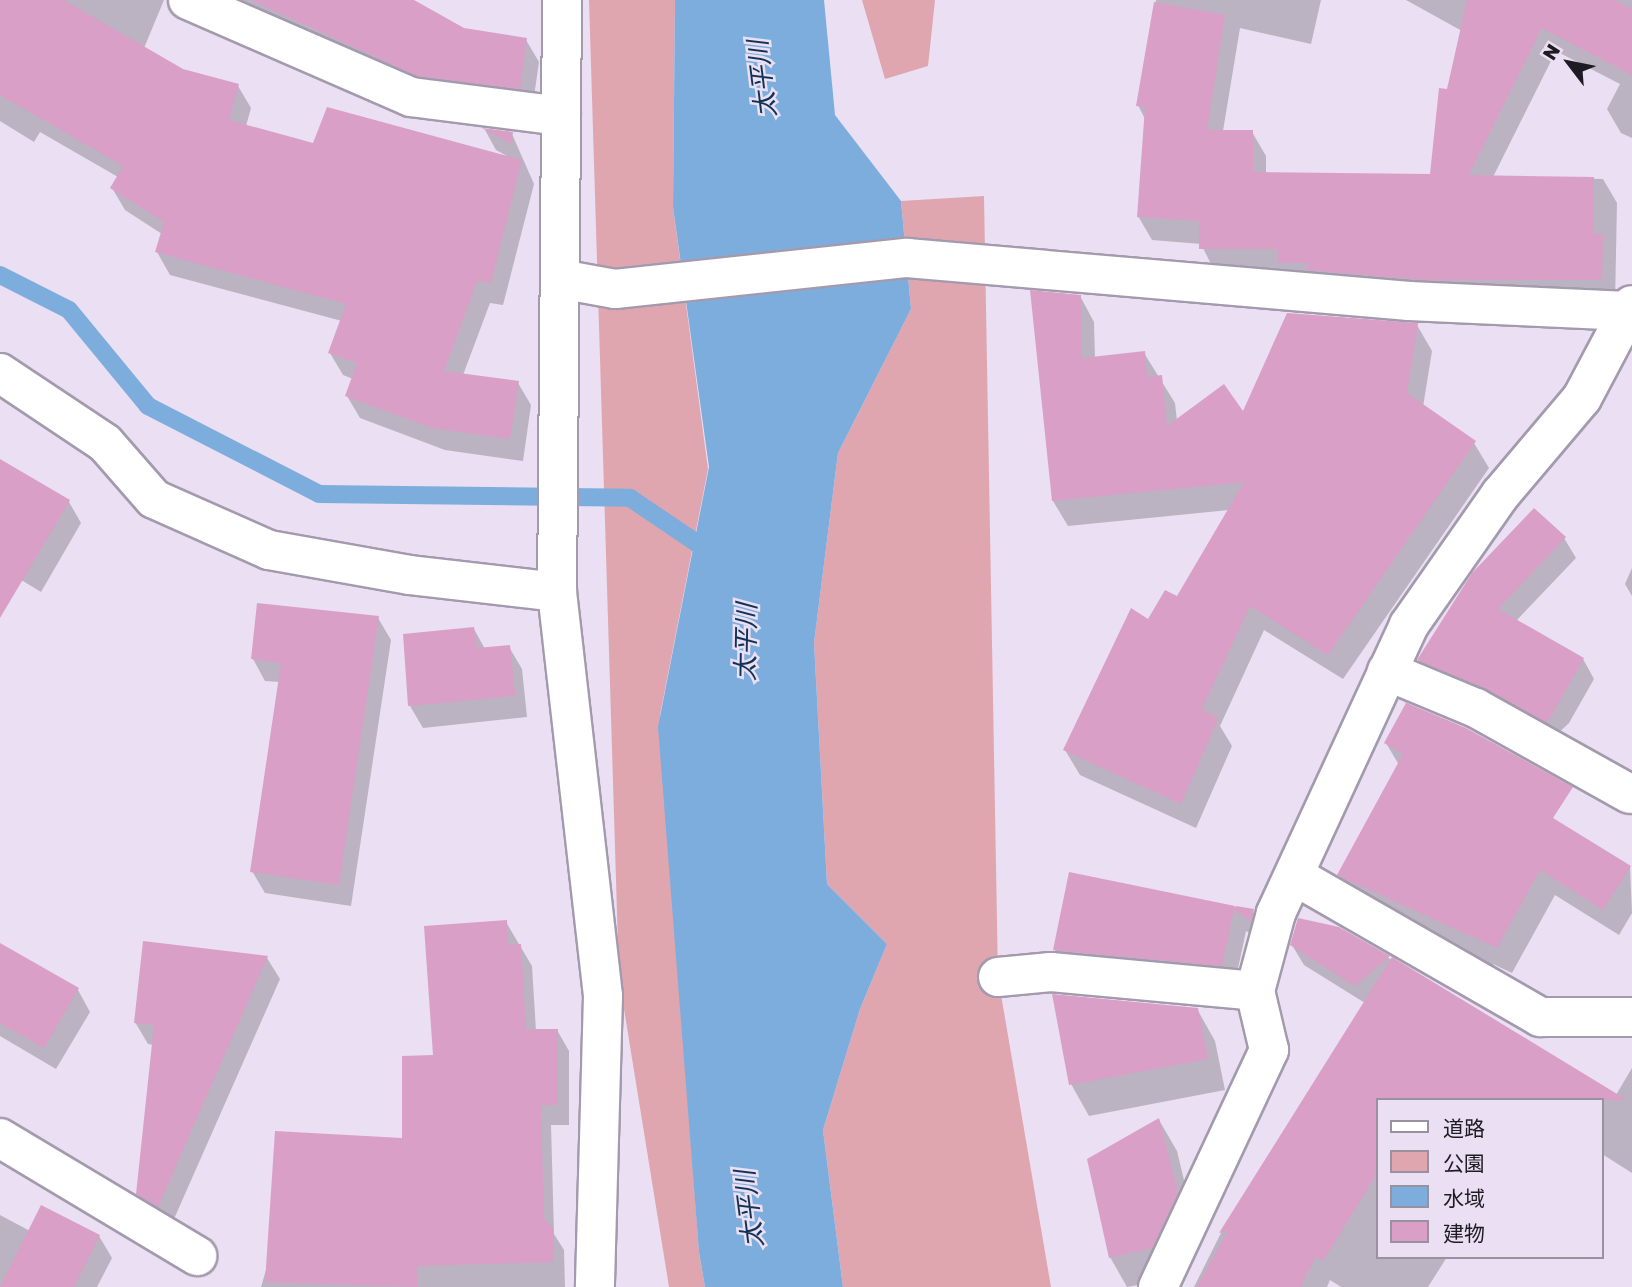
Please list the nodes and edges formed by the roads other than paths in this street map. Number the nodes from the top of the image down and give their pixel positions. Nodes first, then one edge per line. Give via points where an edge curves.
1 (188, 0) edge
2 (562, 0) edge
3 (561, 116) junction
4 (560, 279) junction
5 (1630, 308) edge
6 (0, 373) edge
7 (557, 592) junction
8 (1387, 671) junction
9 (1630, 794) dead end
10 (1294, 876) junction
11 (998, 977) dead end
12 (1255, 991) junction
13 (1632, 1017) edge
14 (0, 1138) edge
15 (197, 1256) dead end
16 (595, 1287) edge
17 (1158, 1287) edge

1 - 3 street via 411,97
2 - 3 street
3 - 4 street
4 - 5 street via 615,289 906,258 1409,301
4 - 7 street
5 - 8 street via 1582,398 1500,495 1409,625
6 - 7 street via 106,443 154,499 269,550 410,575
7 - 16 street via 603,996
8 - 9 street via 1476,708
8 - 10 street
10 - 12 street via 1276,913
10 - 13 street via 1540,1017
11 - 12 street via 1051,972
12 - 17 street via 1269,1050
14 - 15 street

